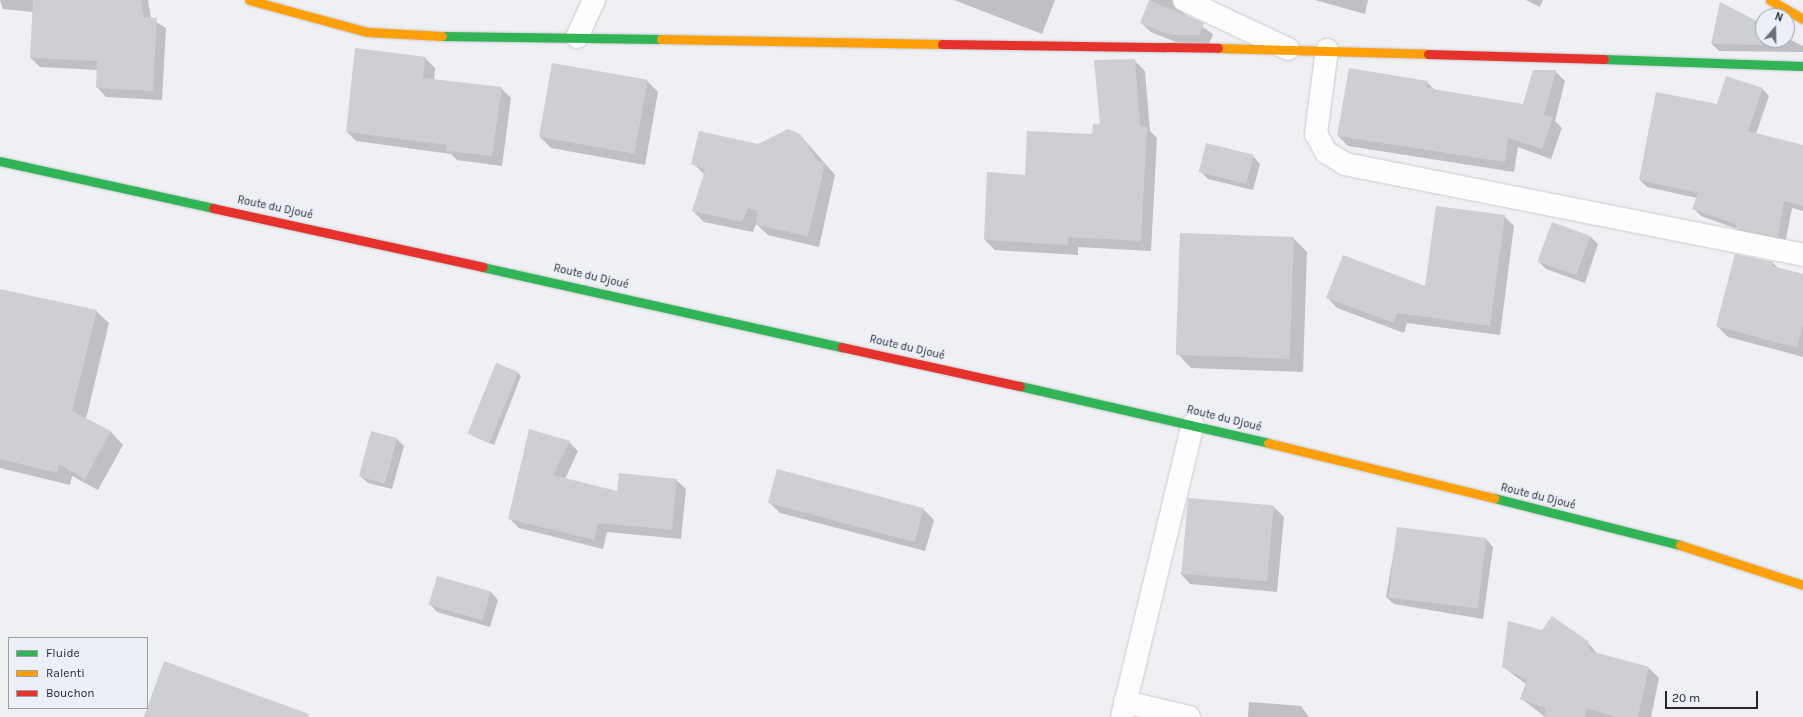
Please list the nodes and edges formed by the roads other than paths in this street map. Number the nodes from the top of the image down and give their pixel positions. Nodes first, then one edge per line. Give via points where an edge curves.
1 (249, 0) edge
2 (594, 0) edge
3 (1184, 0) edge
4 (1770, 0) edge
5 (1803, 19) edge
6 (578, 37) junction
7 (1288, 49) junction
8 (1327, 50) junction
9 (1803, 66) edge
10 (0, 161) edge
11 (1803, 255) edge
12 (1193, 424) junction
13 (1803, 585) edge
14 (1124, 710) edge
15 (1189, 717) edge

1 - 6 main road via 375,32
2 - 6 street
3 - 7 street
4 - 5 main road
6 - 7 main road
7 - 8 main road
8 - 9 main road
8 - 11 street via 1316,134 1326,152 1345,164
10 - 12 main road, Route du Djoué
12 - 13 main road, Route du Djoué via 1663,540
12 - 14 street
14 - 15 street

